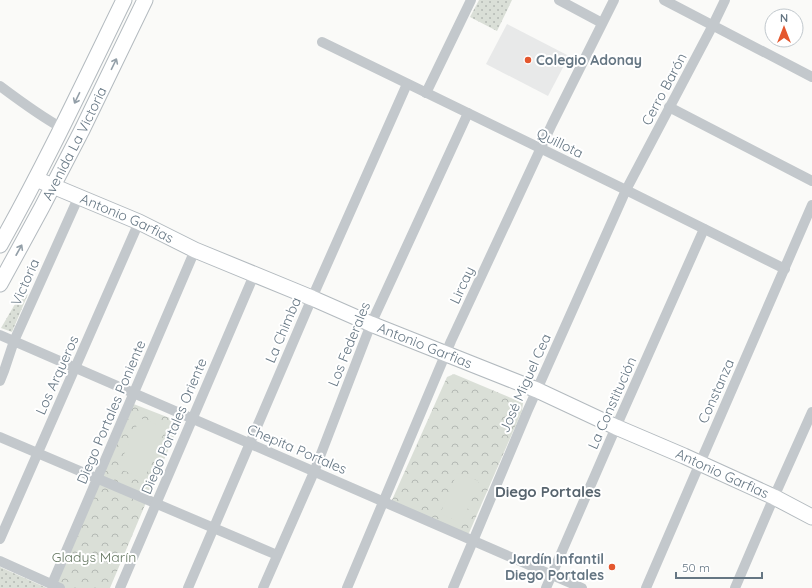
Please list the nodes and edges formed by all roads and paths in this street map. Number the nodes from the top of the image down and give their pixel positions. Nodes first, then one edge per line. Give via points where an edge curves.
1 (124, 0) edge
2 (145, 0) edge
3 (472, 0) edge
4 (558, 0) edge
5 (614, 0) edge
6 (664, 0) edge
7 (725, 0) edge
8 (602, 23) junction
9 (713, 26) junction
10 (322, 42) dead end
11 (812, 77) edge
12 (407, 84) junction
13 (0, 86) edge
14 (426, 93) junction
15 (670, 107) junction
16 (468, 113) junction
17 (62, 128) junction
18 (541, 149) junction
19 (36, 179) junction
20 (812, 181) edge
21 (53, 186) junction
22 (626, 190) junction
23 (79, 196) junction
24 (811, 210) edge
25 (139, 222) junction
26 (704, 229) junction
27 (0, 245) edge
28 (195, 250) junction
29 (785, 268) junction
30 (254, 275) junction
31 (0, 284) edge
32 (312, 298) junction
33 (371, 324) junction
34 (0, 335) edge
35 (14, 341) junction
36 (446, 354) junction
37 (75, 368) junction
38 (0, 381) edge
39 (537, 390) junction
40 (134, 394) junction
41 (812, 412) edge
42 (192, 419) junction
43 (616, 427) junction
44 (0, 437) edge
45 (249, 444) junction
46 (38, 453) junction
47 (700, 463) junction
48 (314, 472) junction
49 (98, 478) junction
50 (774, 497) junction
51 (383, 501) junction
52 (156, 503) junction
53 (812, 517) edge
54 (213, 528) junction
55 (0, 539) edge
56 (473, 541) junction
57 (277, 555) junction
58 (0, 560) edge
59 (552, 575) junction
60 (56, 586) edge
61 (120, 588) edge
62 (188, 588) edge
63 (263, 588) edge
64 (347, 588) edge
65 (452, 588) edge
66 (546, 588) edge
67 (582, 588) edge
68 (646, 588) edge
69 (735, 588) edge

1 -> 17 street, Avenida La Victoria
21 -> 2 street, Avenida La Victoria
3 - 14 street
4 - 8 street
5 - 8 street, Lircay
6 - 9 street
7 - 9 street, Cerro Barón
8 - 18 street, Lircay
9 - 11 street
9 - 15 street, Cerro Barón
10 - 12 street, Quillota
12 - 14 street, Quillota
12 - 32 street, La Chimba
13 - 17 street
14 - 16 street, Quillota
15 - 20 street
15 - 22 street, Cerro Barón
16 - 18 street, Quillota
16 - 33 street, Los Federales
17 - 19 street, Avenida La Victoria
18 - 22 street, Quillota
18 - 36 street, Lircay
19 - 21 street, Antonio Garfias
19 - 27 street, Avenida La Victoria
21 - 23 street, Antonio Garfias
31 -> 21 street, Avenida La Victoria
22 - 26 street, Quillota
22 - 39 street, José Miguel Cea
23 - 25 street, Antonio Garfias
23 - 35 street, Victoria
24 - 29 street, Constanza
25 - 28 street, Antonio Garfias
25 - 37 street, Los Arqueros
26 - 29 street, Quillota
26 - 43 street, La Constitución
28 - 30 street, Antonio Garfias
28 - 40 street, Diego Portales Poniente
29 - 47 street, Constanza
30 - 32 street, Antonio Garfias
30 - 42 street, Diego Portales Oriente
32 - 33 street, Antonio Garfias
32 - 45 street, La Chimba
33 - 36 street, Antonio Garfias
33 - 48 street, Los Federales
34 - 35 street, Chepita Portales
35 - 37 street, Chepita Portales
35 - 38 street, Victoria
36 - 39 street, Antonio Garfias
36 - 51 street, Lircay
37 - 40 street, Chepita Portales
37 - 46 street, Los Arqueros
39 - 43 street, Antonio Garfias
39 - 56 street, José Miguel Cea
40 - 42 street, Chepita Portales
40 - 49 street, Diego Portales Poniente
41 - 50 street
42 - 45 street, Chepita Portales
42 - 52 street, Diego Portales Oriente
43 - 47 street, Antonio Garfias
43 - 59 street, La Constitución
44 - 46 street
45 - 48 street, Chepita Portales
45 - 54 street, La Chimba
46 - 49 street
46 - 55 street, Los Arqueros
47 - 50 street, Antonio Garfias
47 - 68 street, Constanza
48 - 51 street, Chepita Portales
48 - 57 street, Los Federales
49 - 52 street
49 - 60 street, Diego Portales Poniente
50 - 53 street, Antonio Garfias
50 - 69 street
51 - 56 street, Chepita Portales
51 - 64 street, Lircay
52 - 54 street
52 - 61 street, Diego Portales Oriente
54 - 57 street
54 - 62 street, La Chimba
56 - 59 street, Chepita Portales
56 - 65 street, José Miguel Cea
57 - 63 street, Los Federales
58 - 60 street
59 - 66 street, La Constitución
59 - 67 street, Chepita Portales

